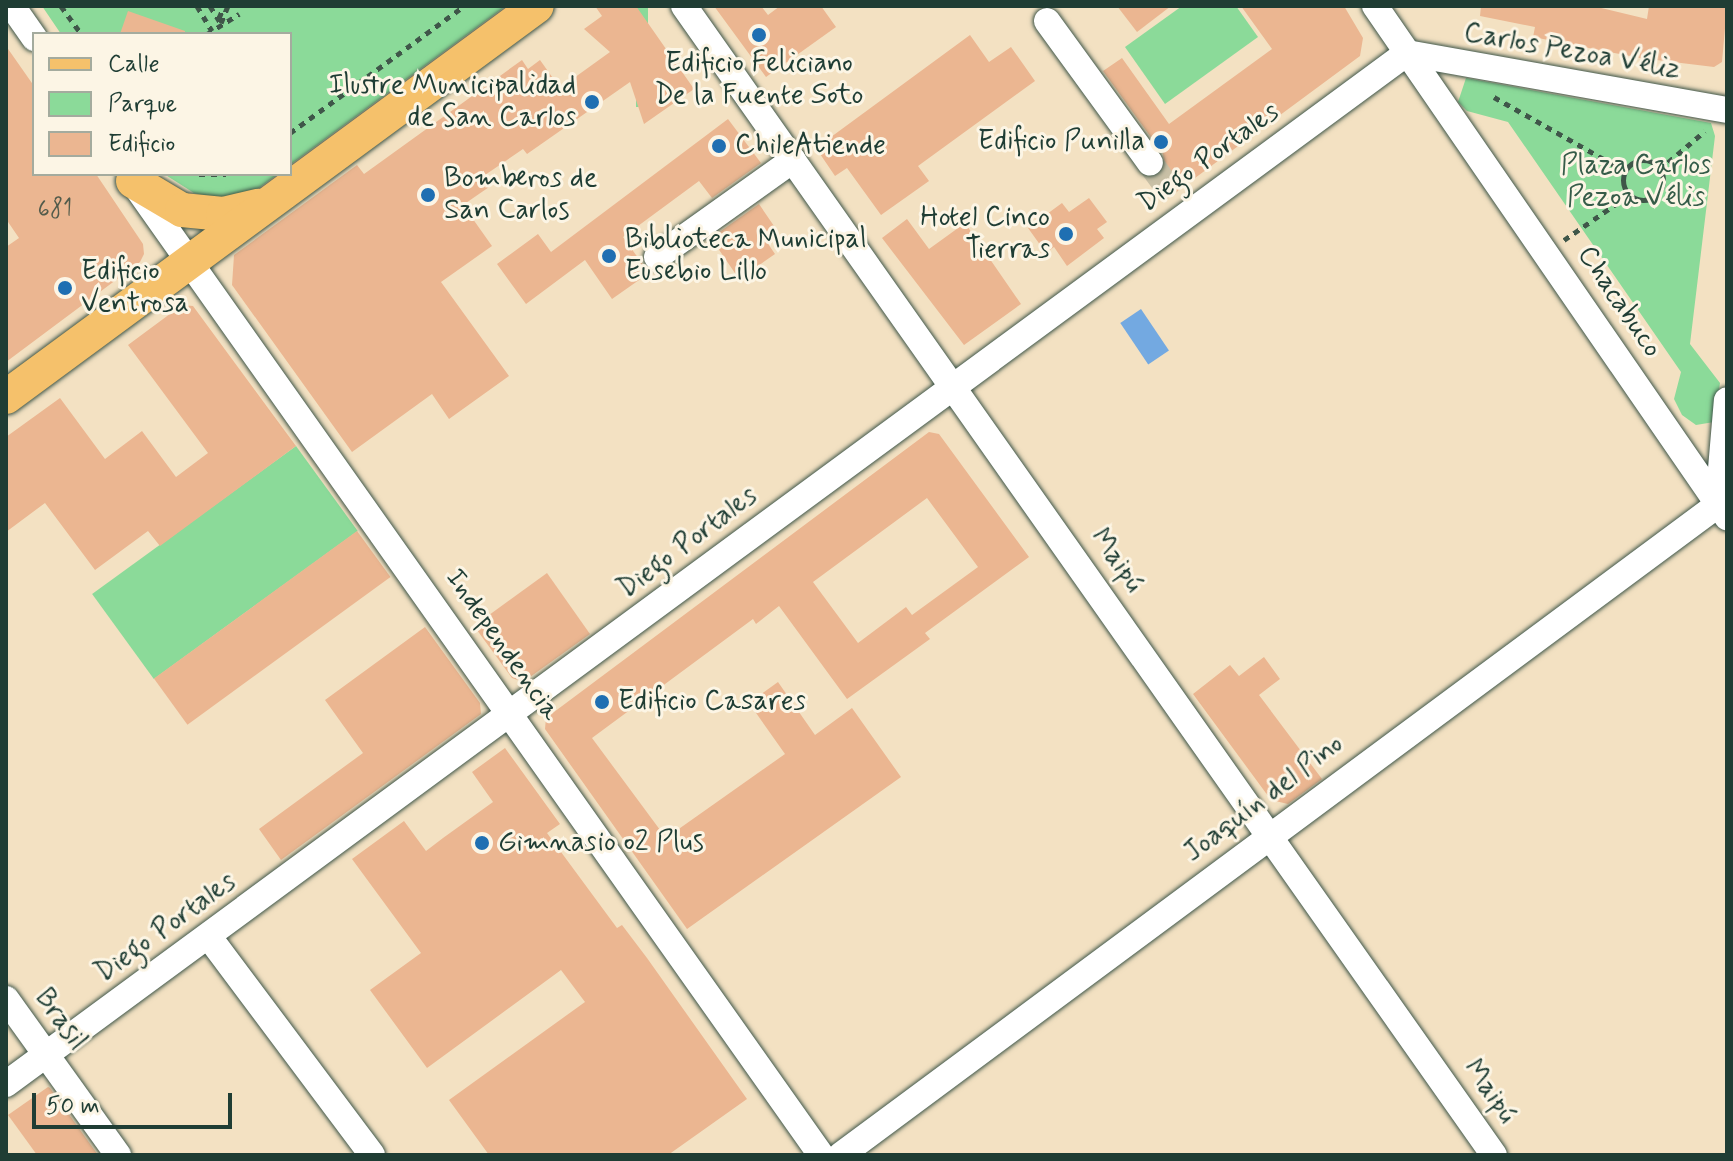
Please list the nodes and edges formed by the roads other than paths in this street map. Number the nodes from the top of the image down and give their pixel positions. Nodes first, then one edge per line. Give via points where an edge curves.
1 (12, 6) edge
2 (537, 6) edge
3 (684, 6) edge
4 (1375, 6) edge
5 (1047, 21) dead end
6 (32, 35) edge
7 (1407, 53) junction
8 (1726, 110) edge
9 (793, 160) junction
10 (1150, 163) tunnel mouth
11 (130, 178) edge
12 (282, 194) junction
13 (657, 257) dead end
14 (190, 262) junction
15 (953, 385) junction
16 (6, 397) edge
17 (1727, 400) edge
18 (1724, 506) edge
19 (512, 714) junction
20 (1269, 834) junction
21 (209, 937) junction
22 (6, 999) edge
23 (45, 1056) junction
24 (6, 1084) edge
25 (118, 1155) edge
26 (372, 1155) edge
27 (821, 1155) edge
28 (841, 1155) edge
29 (1494, 1155) edge

1 - 6 street
2 - 12 main road
3 - 9 street, Maipú
4 - 7 street, Chacabuco
5 - 10 street
7 - 8 street, Carlos Pezoa Véliz
7 - 15 street, Diego Portales via 1180,204
7 - 18 street, Chacabuco
9 - 13 street
9 - 15 street, Maipú
11 - 12 main road via 164,203 199,213 243,211
11 - 14 street, Independencia
12 - 14 main road
14 - 16 main road
14 - 19 street, Independencia
15 - 19 street, Diego Portales
15 - 20 street, Maipú
17 - 18 street
18 - 20 street, Joaquín del Pino
19 - 21 street, Diego Portales
19 - 27 street, Independencia
20 - 28 street, Joaquín del Pino
20 - 29 street, Maipú
21 - 23 street, Diego Portales
21 - 26 street
22 - 23 street, Brasil
23 - 24 street, Diego Portales
23 - 25 street, Brasil

